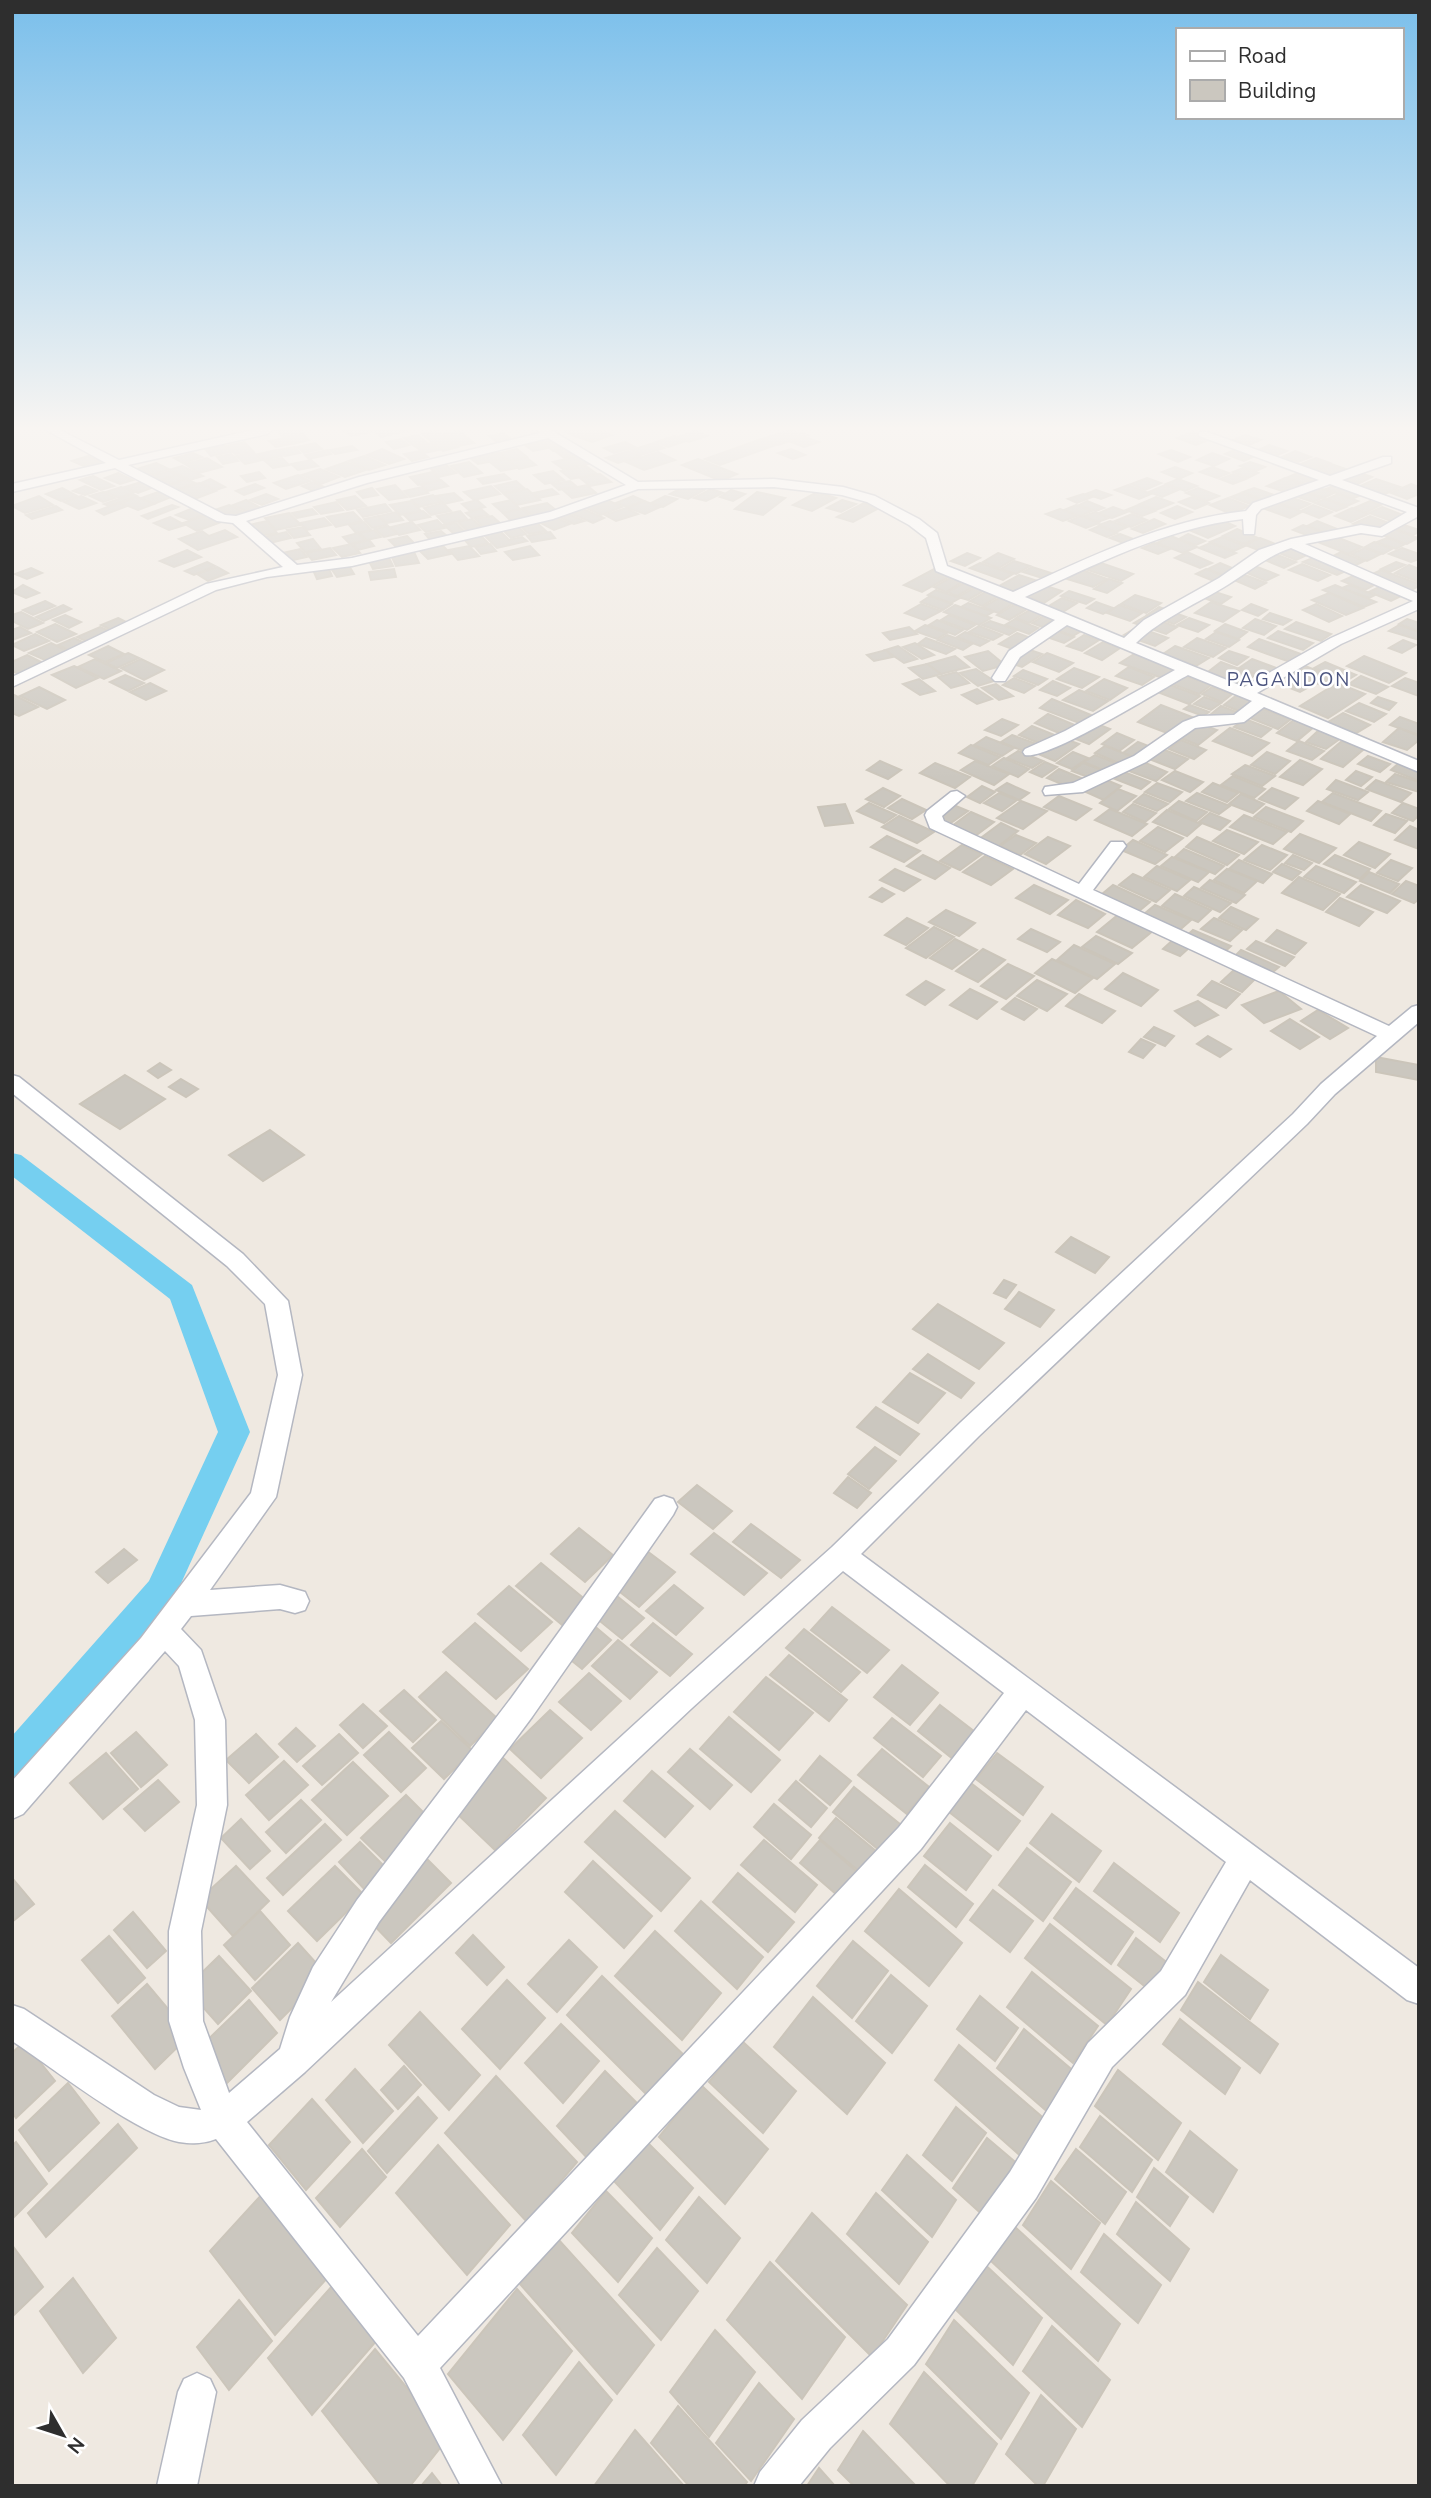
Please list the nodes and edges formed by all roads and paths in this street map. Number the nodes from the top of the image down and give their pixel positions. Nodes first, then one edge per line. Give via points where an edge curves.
1 (268, 547) edge
2 (413, 547) edge
3 (935, 547) edge
4 (1130, 547) edge
5 (1281, 547) edge
6 (1299, 547) edge
7 (295, 570) junction
8 (1012, 598) junction
9 (1419, 599) edge
10 (1419, 604) edge
11 (1066, 619) junction
12 (1336, 640) joint
13 (1126, 644) junction
14 (1187, 669) junction
15 (1000, 678) dead end
16 (12, 683) edge
17 (1245, 693) junction
18 (1262, 701) junction
19 (1031, 751) dead end
20 (1419, 767) edge
21 (1051, 791) dead end
22 (957, 796) dead end
23 (1117, 846) dead end
24 (1082, 892) junction
25 (1419, 1011) edge
26 (1389, 1034) junction
27 (12, 1082) edge
28 (1328, 1089) joint
29 (1300, 1119) joint
30 (664, 1507) dead end
31 (842, 1555) junction
32 (295, 1601) dead end
33 (183, 1604) junction
34 (164, 1630) junction
35 (1023, 1691) junction
36 (12, 1804) edge
37 (1245, 1857) junction
38 (1419, 1987) edge
39 (12, 2021) edge
40 (293, 2060) junction
41 (223, 2120) junction
42 (417, 2365) junction
43 (197, 2392) dead end
44 (177, 2486) edge
45 (482, 2486) edge
46 (774, 2486) edge

1 - 7 street
2 - 7 street
3 - 8 street via 942,568
4 - 8 street
5 - 13 street via 1149,623
6 - 9 street
7 - 16 street via 211,587
8 - 11 street
10 - 12 street
11 - 13 street
11 - 15 street via 1014,654
12 - 17 street
13 - 14 street
14 - 17 street
14 - 19 street via 1071,734
17 - 18 street
18 - 20 street
18 - 21 street via 1238,719 1189,725 1140,759 1077,788
22 - 24 street via 933,815 936,824
23 - 24 street
24 - 26 street
25 - 26 street
26 - 28 street
27 - 33 street via 235,1260 276,1301 290,1375 263,1497
28 - 29 street
29 - 31 street via 1008,1392
30 - 40 street via 522,1707 368,1911 325,1979
31 - 35 street
31 - 40 street
32 - 33 street via 280,1597
33 - 34 street
34 - 36 street
34 - 41 street via 191,1660 210,1720 212,1805 185,1931 186,2021
35 - 37 street
35 - 42 street via 910,1838
37 - 38 street
37 - 46 street via 1173,1983 1100,2054 1023,2185 901,2352 816,2434
39 - 41 street via 165,2119 202,2127
40 - 41 street
41 - 42 street
42 - 45 street
43 - 44 street

